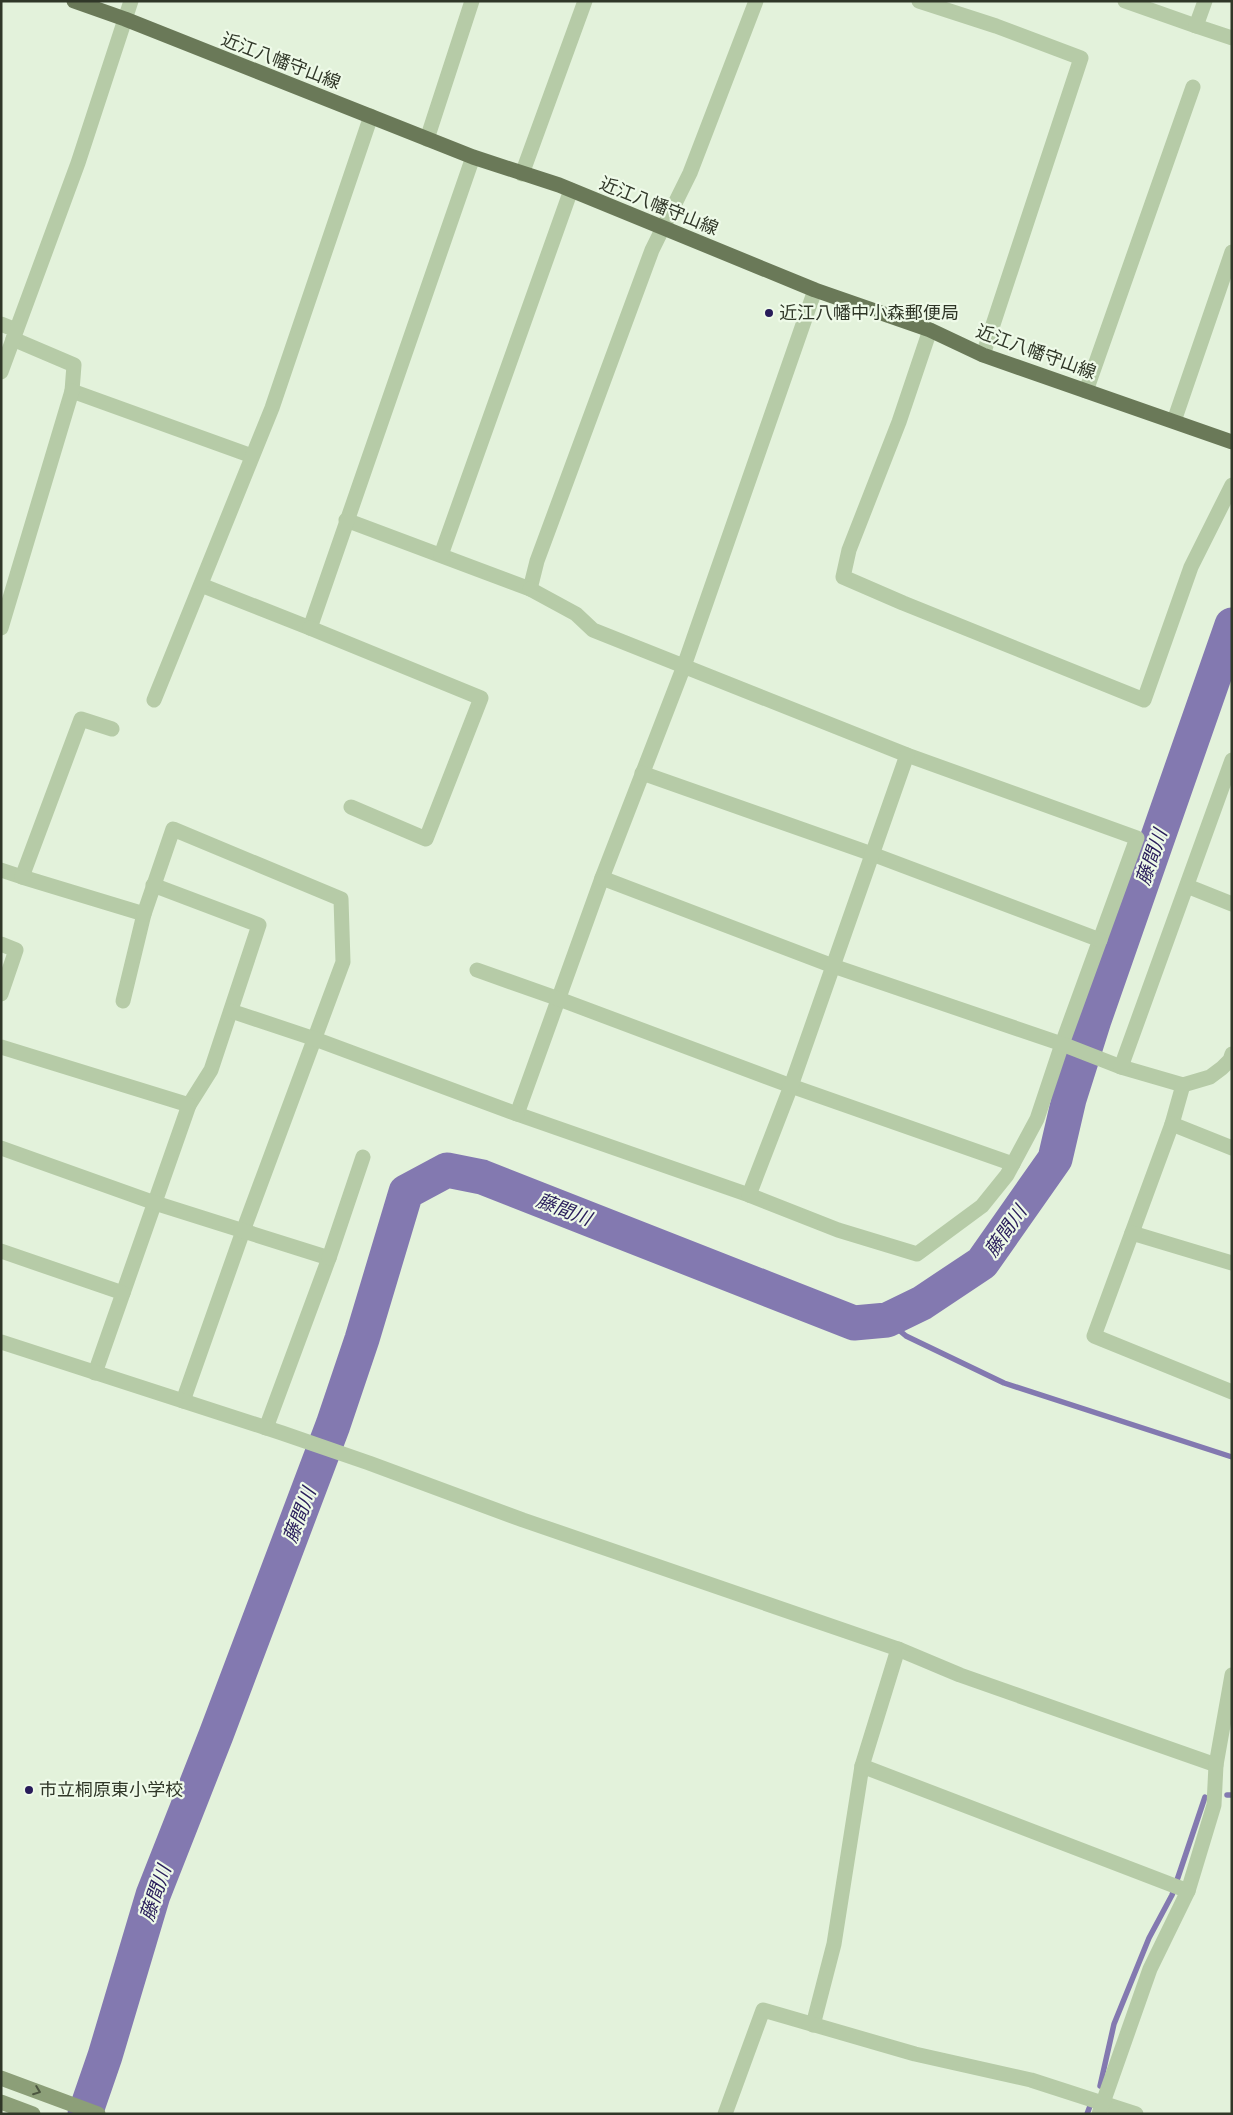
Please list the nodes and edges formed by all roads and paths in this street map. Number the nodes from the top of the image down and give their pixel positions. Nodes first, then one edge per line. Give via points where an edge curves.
1 (74, 1) edge
2 (131, 1) edge
3 (472, 1) edge
4 (585, 1) edge
5 (756, 1) edge
6 (919, 1) edge
7 (1125, 1) edge
8 (1205, 1) edge
9 (125, 19) junction
10 (1196, 26) junction
11 (1232, 38) edge
12 (1193, 87) dead end
13 (371, 116) junction
14 (427, 138) junction
15 (474, 157) junction
16 (522, 174) junction
17 (571, 190) junction
18 (663, 229) junction
19 (1232, 252) edge
20 (815, 290) junction
21 (1, 324) edge
22 (930, 330) junction
23 (15, 334) junction
24 (982, 355) junction
25 (1, 372) edge
26 (72, 391) junction
27 (1086, 391) junction
28 (1174, 421) junction
29 (1232, 442) edge
30 (252, 456) junction
31 (1232, 485) edge
32 (346, 520) junction
33 (441, 555) junction
34 (201, 586) junction
35 (530, 588) junction
36 (1, 628) edge
37 (310, 628) junction
38 (684, 666) junction
39 (154, 700) dead end
40 (112, 729) dead end
41 (907, 754) junction
42 (1232, 760) edge
43 (642, 773) junction
44 (351, 807) dead end
45 (872, 854) junction
46 (1, 870) edge
47 (22, 877) junction
48 (602, 878) junction
49 (153, 885) junction
50 (1187, 886) junction
51 (1232, 904) edge
52 (144, 914) junction
53 (1100, 940) junction
54 (1, 944) edge
55 (833, 966) junction
56 (477, 970) dead end
57 (1, 994) edge
58 (559, 998) junction
59 (123, 1001) dead end
60 (231, 1011) junction
61 (315, 1039) junction
62 (1062, 1044) junction
63 (1, 1047) edge
64 (1231, 1058) edge
65 (1121, 1067) junction
66 (1183, 1085) junction
67 (791, 1086) junction
68 (189, 1106) junction
69 (517, 1114) junction
70 (1172, 1124) junction
71 (1, 1148) edge
72 (1232, 1148) edge
73 (363, 1157) dead end
74 (1013, 1164) junction
75 (749, 1195) junction
76 (155, 1202) junction
77 (243, 1231) junction
78 (1132, 1233) junction
79 (1, 1251) edge
80 (329, 1258) junction
81 (1232, 1263) edge
82 (123, 1293) junction
83 (1, 1342) edge
84 (96, 1373) junction
85 (1232, 1392) edge
86 (183, 1401) junction
87 (266, 1428) junction
88 (898, 1649) junction
89 (1232, 1675) edge
90 (1216, 1764) junction
91 (862, 1766) junction
92 (1179, 1886) junction
93 (813, 2025) junction
94 (1, 2078) edge
95 (1, 2102) edge
96 (1101, 2108) edge
97 (33, 2114) edge
98 (98, 2114) edge
99 (725, 2114) edge
100 (1136, 2114) edge

1 - 9 main road, 近江八幡守山線
2 - 9 street
3 - 14 street
4 - 16 street
5 - 18 street via 690,174
6 - 24 street via 1081,58
7 - 10 street
8 - 10 street
9 - 13 main road, 近江八幡守山線
9 - 23 street via 78,163
10 - 11 street
12 - 27 street
13 - 14 main road, 近江八幡守山線
13 - 30 street via 272,408
14 - 15 main road, 近江八幡守山線
15 - 16 main road, 近江八幡守山線
15 - 32 street
16 - 17 main road, 近江八幡守山線
17 - 18 main road, 近江八幡守山線
17 - 33 street
18 - 20 main road, 近江八幡守山線
18 - 35 street via 652,250
19 - 28 street
20 - 22 main road, 近江八幡守山線
20 - 38 street
21 - 23 street
22 - 24 main road, 近江八幡守山線
22 - 31 street via 899,422 849,550 843,577 1144,700 1191,566
23 - 25 street
23 - 26 street via 74,365
24 - 27 main road, 近江八幡守山線
26 - 30 street
26 - 36 street
27 - 28 main road, 近江八幡守山線
28 - 29 main road, 近江八幡守山線
30 - 34 street
32 - 33 street
32 - 37 street
33 - 35 street
34 - 37 street
34 - 39 street
35 - 38 street via 576,614 593,630
37 - 44 street via 481,698 426,839
38 - 41 street
38 - 43 street
40 - 47 street via 81,719
41 - 45 street
41 - 53 street via 1137,838
42 - 50 street
43 - 45 street
43 - 48 street
45 - 53 street
45 - 55 street
46 - 47 street
47 - 52 street
48 - 55 street
48 - 58 street
49 - 52 street
49 - 60 street via 259,925
49 - 61 street via 173,829 341,899 344,962
50 - 51 street
50 - 65 street
52 - 59 street
53 - 62 street
54 - 57 street via 16,950
55 - 62 street
55 - 67 street
56 - 58 street
58 - 67 street
58 - 69 street
60 - 61 street
60 - 68 street via 210,1070
61 - 69 street
61 - 77 street
62 - 65 street
62 - 74 street via 1037,1119
63 - 68 street
64 - 66 street via 1210,1077
65 - 66 street
66 - 70 street
67 - 74 street
67 - 75 street
68 - 76 street
69 - 75 street
70 - 72 street
70 - 78 street
71 - 76 street
73 - 80 street
74 - 75 street via 982,1206 917,1254 838,1230
76 - 77 street
76 - 82 street
77 - 80 street
77 - 86 street
78 - 81 street
78 - 85 street via 1094,1336
79 - 82 street
80 - 87 street
82 - 84 street
83 - 84 street
84 - 86 street
86 - 87 street
87 - 88 street
88 - 90 street via 960,1675
88 - 91 street
89 - 90 street
90 - 92 street via 1214,1805
91 - 92 street
91 - 93 street via 834,1944
92 - 96 street
93 - 96 street via 915,2054 1031,2080
93 - 99 street via 763,2010
94 -> 98 street
95 - 97 street
96 - 100 street

